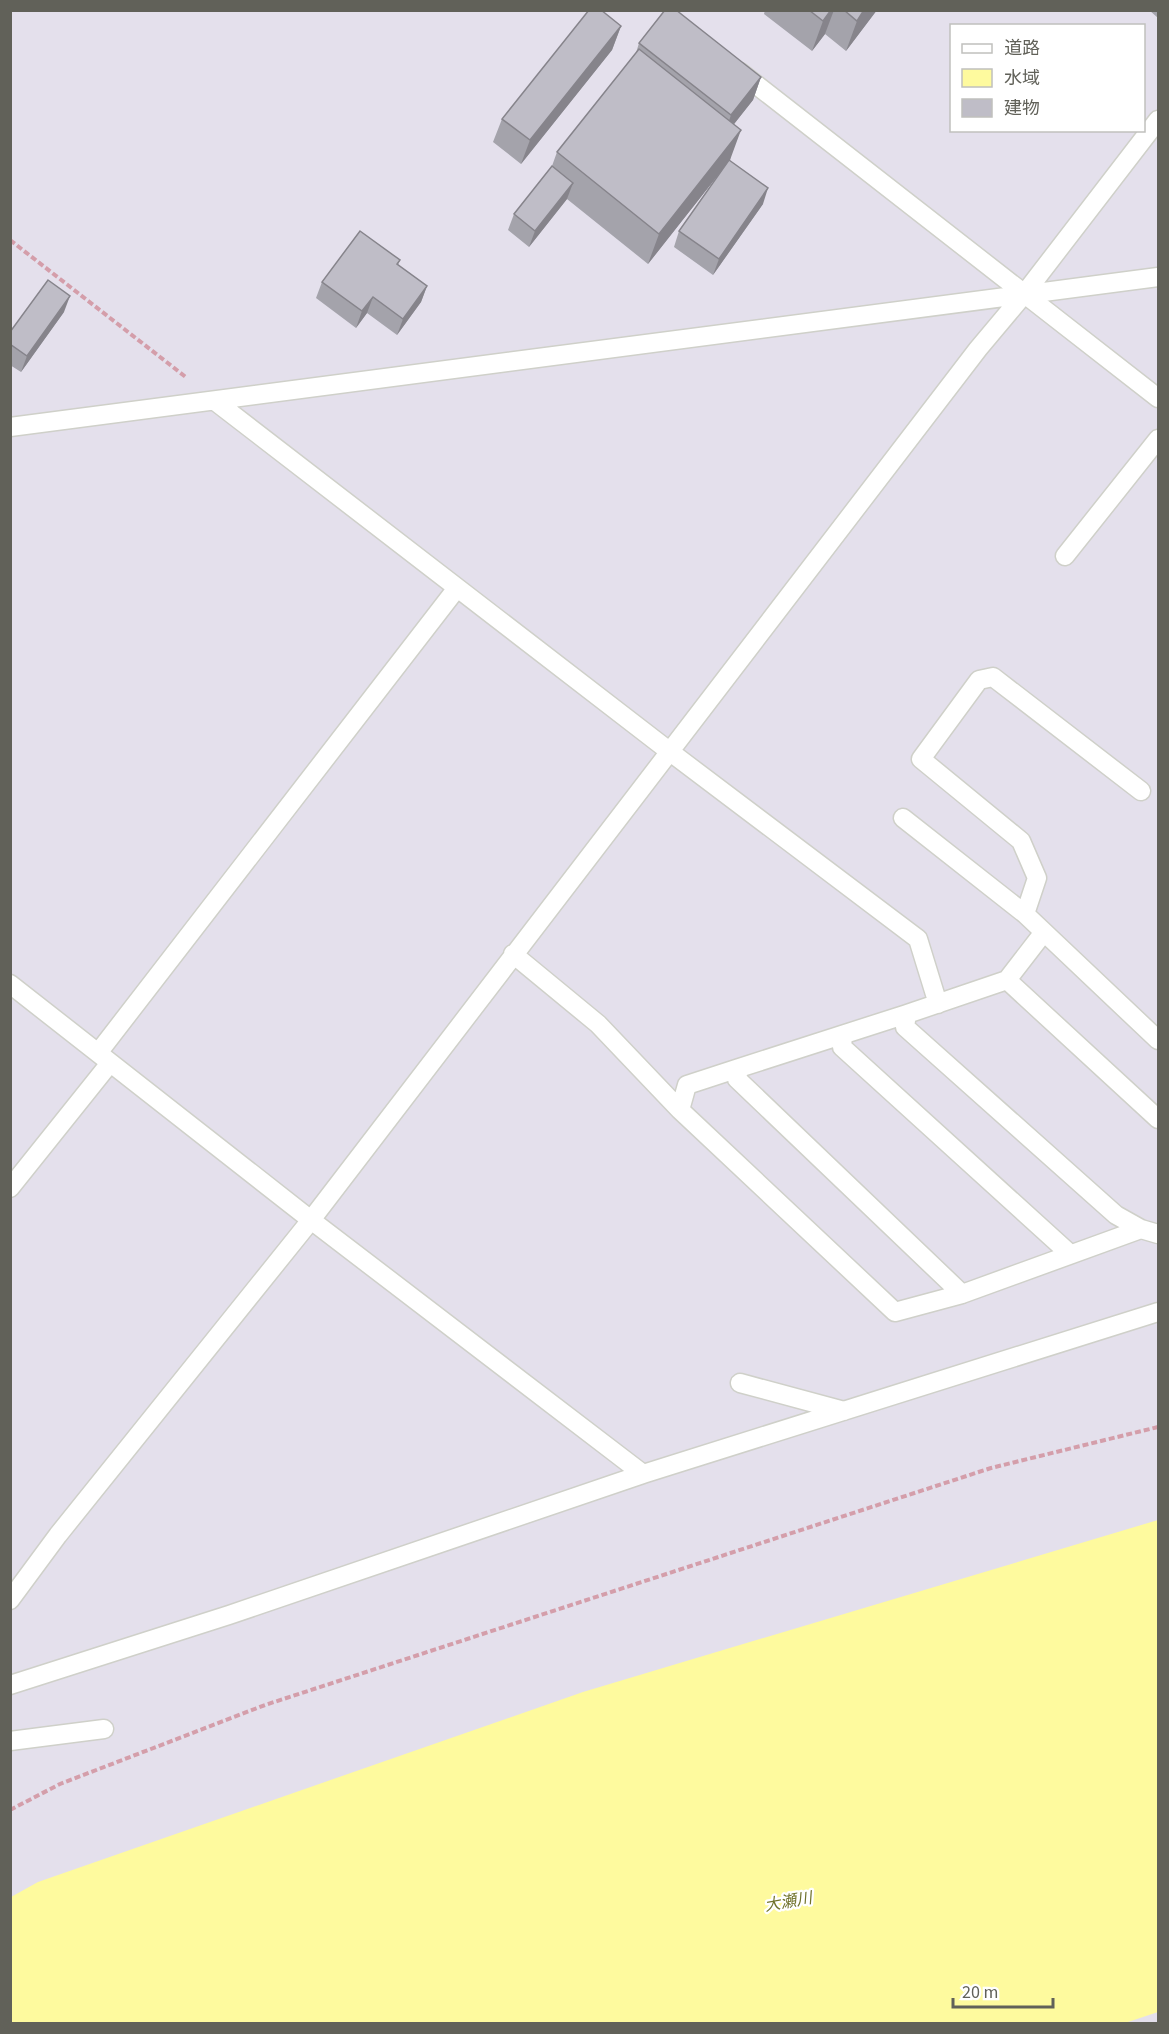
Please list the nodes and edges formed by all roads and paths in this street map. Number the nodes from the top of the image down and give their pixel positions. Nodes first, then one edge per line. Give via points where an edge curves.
1 (726, 61) edge
2 (1158, 120) edge
3 (10, 240) edge
4 (1158, 277) edge
5 (1025, 293) junction
6 (1158, 398) edge
7 (215, 401) junction
8 (10, 427) edge
9 (1158, 439) edge
10 (1065, 556) dead end
11 (457, 588) junction
12 (669, 751) junction
13 (1141, 791) dead end
14 (903, 818) dead end
15 (1025, 914) junction
16 (1044, 932) junction
17 (513, 954) junction
18 (1007, 980) junction
19 (10, 984) edge
20 (938, 1004) junction
21 (907, 1014) junction
22 (843, 1035) junction
23 (1158, 1040) edge
24 (104, 1058) junction
25 (740, 1068) junction
26 (680, 1110) junction
27 (1158, 1119) edge
28 (10, 1188) edge
29 (310, 1220) junction
30 (1150, 1232) edge
31 (1070, 1254) junction
32 (962, 1293) junction
33 (1158, 1312) edge
34 (740, 1383) dead end
35 (844, 1412) junction
36 (1158, 1427) edge
37 (643, 1474) junction
38 (10, 1600) edge
39 (10, 1685) edge
40 (104, 1729) dead end
41 (10, 1741) edge
42 (10, 1810) edge

1 - 5 street
2 - 5 street
3 - 7 path
4 - 5 street
5 - 6 street
5 - 7 street
5 - 12 street
7 - 8 street
7 - 11 street
9 - 10 street
11 - 12 street
11 - 24 street
12 - 17 street
12 - 20 street via 918,939
13 - 15 street via 993,677 979,680 921,759 1022,841 1037,878
14 - 15 street
15 - 16 street
16 - 18 street
16 - 23 street
17 - 26 street via 598,1024
17 - 29 street
18 - 20 street
18 - 27 street
19 - 24 street
20 - 21 street
21 - 22 street
21 - 30 street via 905,1027 1116,1215
22 - 25 street
22 - 31 street via 842,1047
24 - 28 street
24 - 29 street
25 - 26 street via 687,1085
25 - 32 street via 737,1079
26 - 32 street via 895,1312
29 - 37 street
29 - 38 street
30 - 31 street
31 - 32 street
33 - 35 street
34 - 35 street
35 - 37 street
36 - 42 path via 991,1468 276,1701 60,1784
37 - 39 street
40 - 41 street

